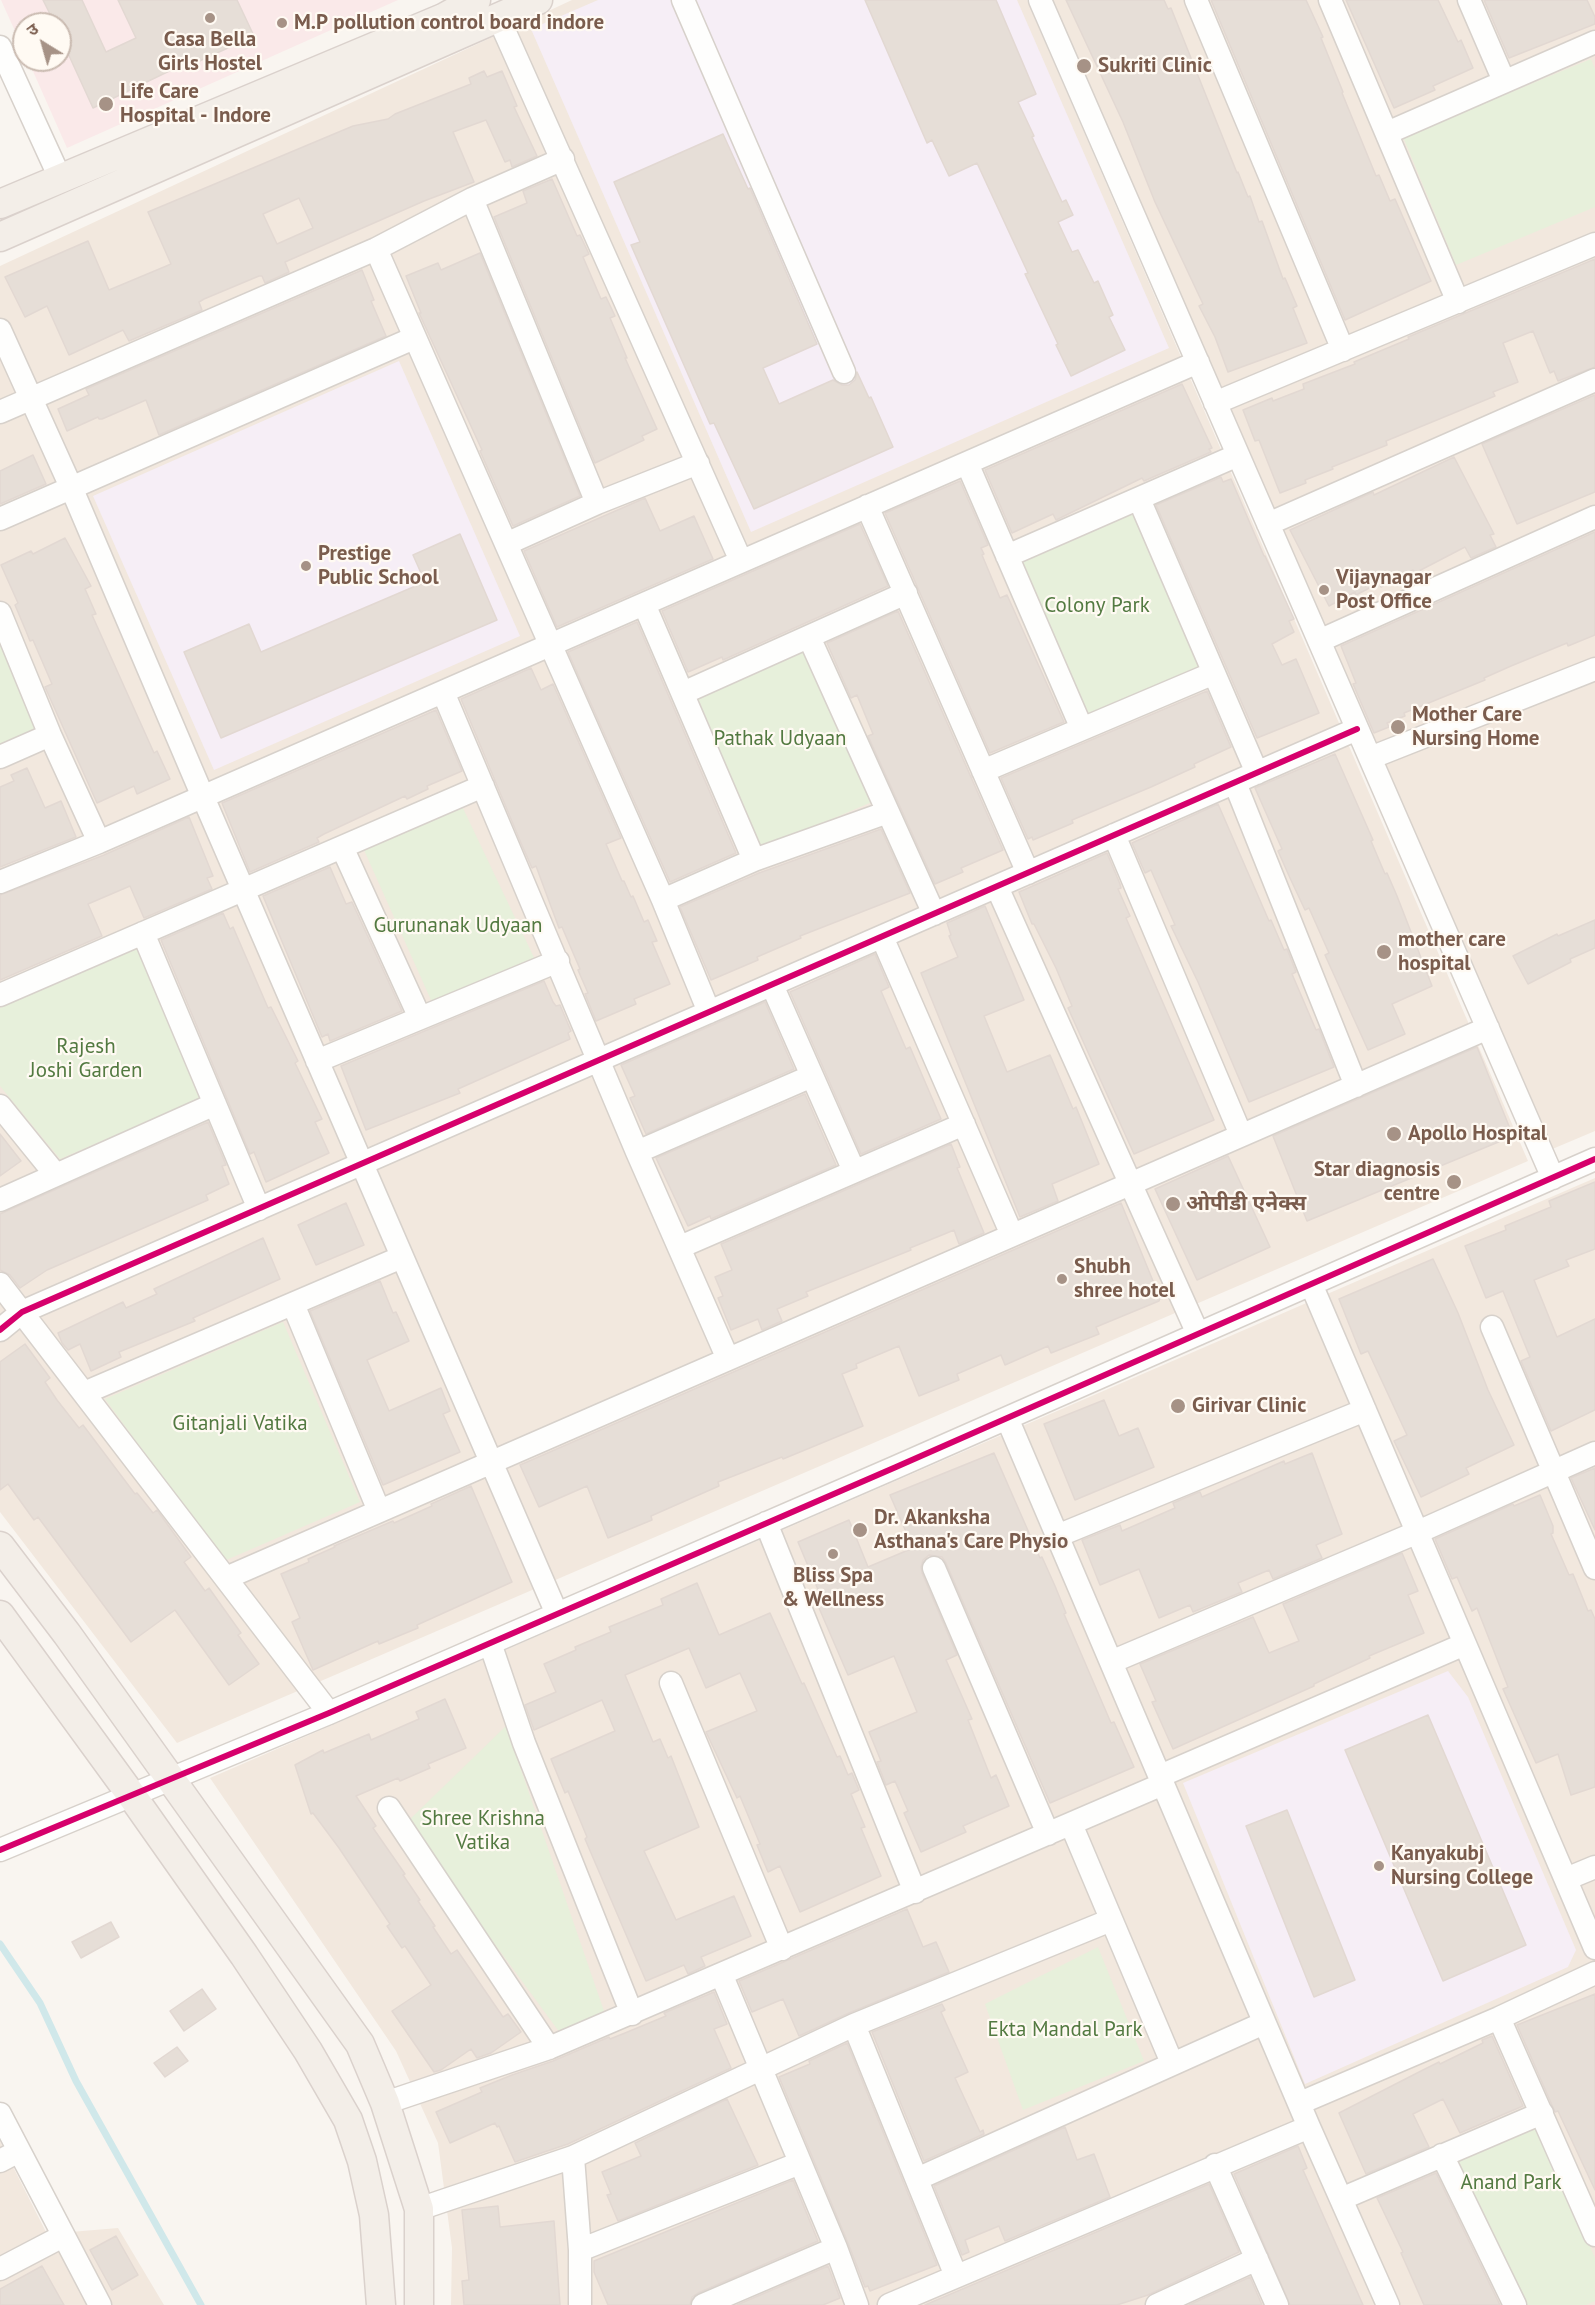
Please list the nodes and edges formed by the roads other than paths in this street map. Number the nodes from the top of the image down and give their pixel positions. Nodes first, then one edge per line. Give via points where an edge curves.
1 (538, 0) edge
2 (683, 0) edge
3 (1040, 0) edge
4 (1196, 0) edge
5 (1330, 0) edge
6 (1469, 0) edge
7 (470, 2) edge
8 (446, 17) edge
9 (499, 19) junction
10 (1595, 42) edge
11 (0, 47) edge
12 (1504, 81) junction
13 (1386, 133) junction
14 (563, 159) junction
15 (60, 178) junction
16 (472, 199) junction
17 (0, 204) edge
18 (0, 237) edge
19 (1595, 244) edge
20 (376, 249) junction
21 (1458, 302) junction
22 (0, 330) edge
23 (414, 338) junction
24 (1343, 350) junction
25 (1198, 362) junction
26 (844, 372) dead end
27 (1595, 380) edge
28 (32, 398) junction
29 (1215, 403) junction
30 (0, 412) edge
31 (1238, 455) junction
32 (698, 463) junction
33 (967, 463) junction
34 (71, 487) junction
35 (1139, 499) junction
36 (597, 503) junction
37 (867, 507) junction
38 (1595, 517) edge
39 (0, 519) edge
40 (1268, 524) junction
41 (506, 544) junction
42 (1007, 556) junction
43 (741, 561) junction
44 (906, 593) junction
45 (644, 604) junction
46 (0, 613) edge
47 (809, 637) junction
48 (1319, 641) junction
49 (551, 645) junction
50 (1595, 669) edge
51 (1214, 673) junction
52 (443, 692) junction
53 (683, 693) junction
54 (1082, 729) junction
55 (1358, 729) junction
56 (50, 735) junction
57 (0, 757) edge
58 (1370, 758) junction
59 (983, 771) junction
60 (1257, 773) junction
61 (1235, 783) junction
62 (483, 786) junction
63 (202, 797) junction
64 (888, 812) junction
65 (1114, 836) junction
66 (99, 842) junction
67 (342, 847) junction
68 (754, 860) junction
69 (1028, 873) junction
70 (0, 882) edge
71 (997, 887) junction
72 (243, 890) junction
73 (663, 900) junction
74 (934, 914) junction
75 (143, 933) junction
76 (882, 937) junction
77 (558, 962) junction
78 (772, 985) junction
79 (0, 994) edge
80 (710, 1012) junction
81 (420, 1018) junction
82 (1488, 1028) junction
83 (600, 1060) junction
84 (317, 1061) junction
85 (812, 1076) junction
86 (1356, 1086) junction
87 (215, 1104) junction
88 (0, 1106) edge
89 (964, 1124) junction
90 (1241, 1136) junction
91 (637, 1152) junction
92 (1595, 1159) edge
93 (362, 1164) junction
94 (854, 1172) junction
95 (56, 1175) junction
96 (1553, 1178) junction
97 (1130, 1184) junction
98 (0, 1200) edge
99 (259, 1209) junction
100 (1012, 1235) junction
101 (680, 1247) junction
102 (402, 1257) junction
103 (0, 1284) edge
104 (1311, 1284) junction
105 (293, 1304) junction
106 (22, 1312) junction
107 (1492, 1327) dead end
108 (0, 1330) edge
109 (1198, 1334) junction
110 (728, 1359) junction
111 (84, 1394) junction
112 (1365, 1410) junction
113 (1007, 1418) junction
114 (1595, 1454) edge
115 (491, 1462) junction
116 (1554, 1472) junction
117 (379, 1511) junction
118 (766, 1523) junction
119 (1418, 1533) junction
120 (1057, 1536) junction
121 (0, 1546) edge
122 (934, 1568) dead end
123 (1595, 1568) edge
124 (226, 1578) junction
125 (557, 1614) junction
126 (0, 1615) edge
127 (490, 1643) junction
128 (1465, 1644) junction
129 (1111, 1662) junction
130 (671, 1683) dead end
131 (329, 1713) junction
132 (170, 1780) junction
133 (1162, 1780) junction
134 (132, 1796) junction
135 (389, 1808) dead end
136 (1071, 1824) junction
137 (1048, 1834) junction
138 (0, 1850) edge
139 (1595, 1866) edge
140 (1566, 1879) junction
141 (915, 1892) junction
142 (1111, 1920) junction
143 (1595, 1947) edge
144 (782, 1949) junction
145 (1595, 1973) edge
146 (722, 1976) junction
147 (632, 2014) junction
148 (1499, 2018) junction
149 (1264, 2023) junction
150 (854, 2025) junction
151 (549, 2048) junction
152 (1172, 2063) junction
153 (761, 2069) junction
154 (385, 2103) junction
155 (1300, 2103) junction
156 (0, 2114) edge
157 (1542, 2114) junction
158 (1309, 2127) junction
159 (1442, 2155) junction
160 (9, 2156) edge
161 (573, 2157) junction
162 (800, 2163) junction
163 (1215, 2165) junction
164 (917, 2179) junction
165 (1341, 2199) junction
166 (419, 2209) junction
167 (1595, 2235) edge
168 (63, 2236) junction
169 (836, 2248) junction
170 (580, 2250) junction
171 (1257, 2259) junction
172 (0, 2269) edge
173 (956, 2276) junction
174 (1161, 2304) edge
175 (100, 2305) edge
176 (381, 2305) edge
177 (419, 2305) edge
178 (580, 2305) edge
179 (703, 2305) edge
180 (857, 2305) edge
181 (889, 2305) edge
182 (1277, 2305) edge
183 (1388, 2305) edge
184 (1515, 2305) edge

1 - 9 main road
2 - 26 street
3 - 25 street
4 - 24 street
5 - 13 street
6 - 12 street
7 - 8 main road
8 - 9 main road
8 - 15 main road
8 - 18 main road
9 - 14 street
10 - 12 street
11 - 15 street
12 - 13 street
13 - 21 street
14 - 16 street
14 - 32 street
15 - 17 main road
16 - 20 street
16 - 36 street
19 - 21 street
20 - 23 street
20 - 28 street
21 - 24 street
22 - 28 street
23 - 34 street
23 - 41 street
24 - 29 street
25 - 29 street
25 - 33 street
27 - 40 street
28 - 30 street
28 - 34 street
29 - 31 street
31 - 35 street
31 - 40 street
32 - 36 street
32 - 43 street
33 - 37 street
33 - 42 street
34 - 39 street
34 - 63 street
35 - 42 street
35 - 51 street
36 - 41 street
37 - 43 street
37 - 44 street
38 - 48 street
40 - 48 street
41 - 49 street
42 - 54 street
43 - 45 street
44 - 47 street
44 - 59 street
45 - 49 street
45 - 53 street
46 - 56 street
47 - 53 street
47 - 64 street
48 - 55 street
49 - 52 street
49 - 73 street
50 - 58 street
51 - 54 street
51 - 60 street
52 - 62 street
52 - 63 street
53 - 68 street
54 - 59 street
55 - 58 street
55 - 60 street
56 - 57 street
56 - 66 street
58 - 82 street
59 - 69 street
60 - 61 street
61 - 65 street
61 - 86 street
62 - 67 street
62 - 77 street
63 - 66 street
63 - 72 street
64 - 68 street
64 - 74 street
65 - 69 street
65 - 90 street
66 - 70 street
67 - 72 street
67 - 81 street
68 - 73 street
69 - 71 street
71 - 74 street
71 - 97 street
72 - 75 street
72 - 84 street
73 - 80 street
74 - 76 street
75 - 79 street
75 - 87 street
76 - 78 street
76 - 89 street
77 - 81 street
77 - 83 street
78 - 80 street
78 - 85 street
80 - 83 street
81 - 84 street
82 - 86 street
82 - 96 street
83 - 91 street
83 - 93 street
84 - 93 street
85 - 91 street
85 - 94 street
86 - 90 street
87 - 95 street
87 - 99 street
88 - 95 street
89 - 94 street
89 - 100 street
90 - 97 street
91 - 101 street
92 - 96 street
93 - 99 street
93 - 102 street
94 - 101 street
95 - 98 street
96 - 104 street
97 - 100 street
97 - 109 street
99 - 106 street
100 - 110 street
101 - 110 street
102 - 105 street
102 - 115 street
103 - 106 street
104 - 109 street
104 - 112 street
105 - 111 street
105 - 117 street
106 - 108 street
106 - 111 street
107 - 116 street
109 - 113 street
110 - 115 street
111 - 124 street
112 - 119 street
112 - 120 street
113 - 118 street
113 - 120 street
114 - 116 street
115 - 117 street
115 - 125 street
116 - 119 street
116 - 123 street
117 - 124 street
118 - 125 street
118 - 141 street
119 - 128 street
119 - 129 street
120 - 129 street
121 - 132 main road
122 - 137 street
124 - 131 street
125 - 127 street
126 - 134 main road
127 - 131 street
127 - 147 street via 524,1743
128 - 133 street
128 - 140 street
129 - 133 street
130 - 144 street
131 - 132 street
132 - 134 street
132 - 154 main road via 360,2044
133 - 136 street
133 - 149 street
134 - 138 street
134 - 176 main road via 308,2051 348,2120 374,2215
135 - 151 street
136 - 137 street
136 - 142 street
137 - 141 street
139 - 140 street
140 - 143 street
141 - 144 street
142 - 150 street
142 - 152 street
144 - 146 street
145 - 148 street
146 - 147 street
146 - 153 street
147 - 151 street
148 - 155 street
148 - 157 street
149 - 152 street
149 - 155 street
150 - 153 street
150 - 164 street
151 - 154 street
152 - 164 street
153 - 161 street
153 - 162 street
154 - 166 main road
155 - 158 street
156 - 160 street
157 - 159 street
157 - 167 street
158 - 163 street
158 - 165 street
159 - 165 street
159 - 184 street
160 - 168 street
161 - 166 street
161 - 170 street
162 - 169 street
162 - 170 street
163 - 171 street
163 - 173 street
164 - 173 street
165 - 183 street
166 - 177 main road
168 - 172 street
168 - 175 street
169 - 179 street
169 - 180 street
170 - 178 street
171 - 174 street
171 - 182 street
173 - 181 street

